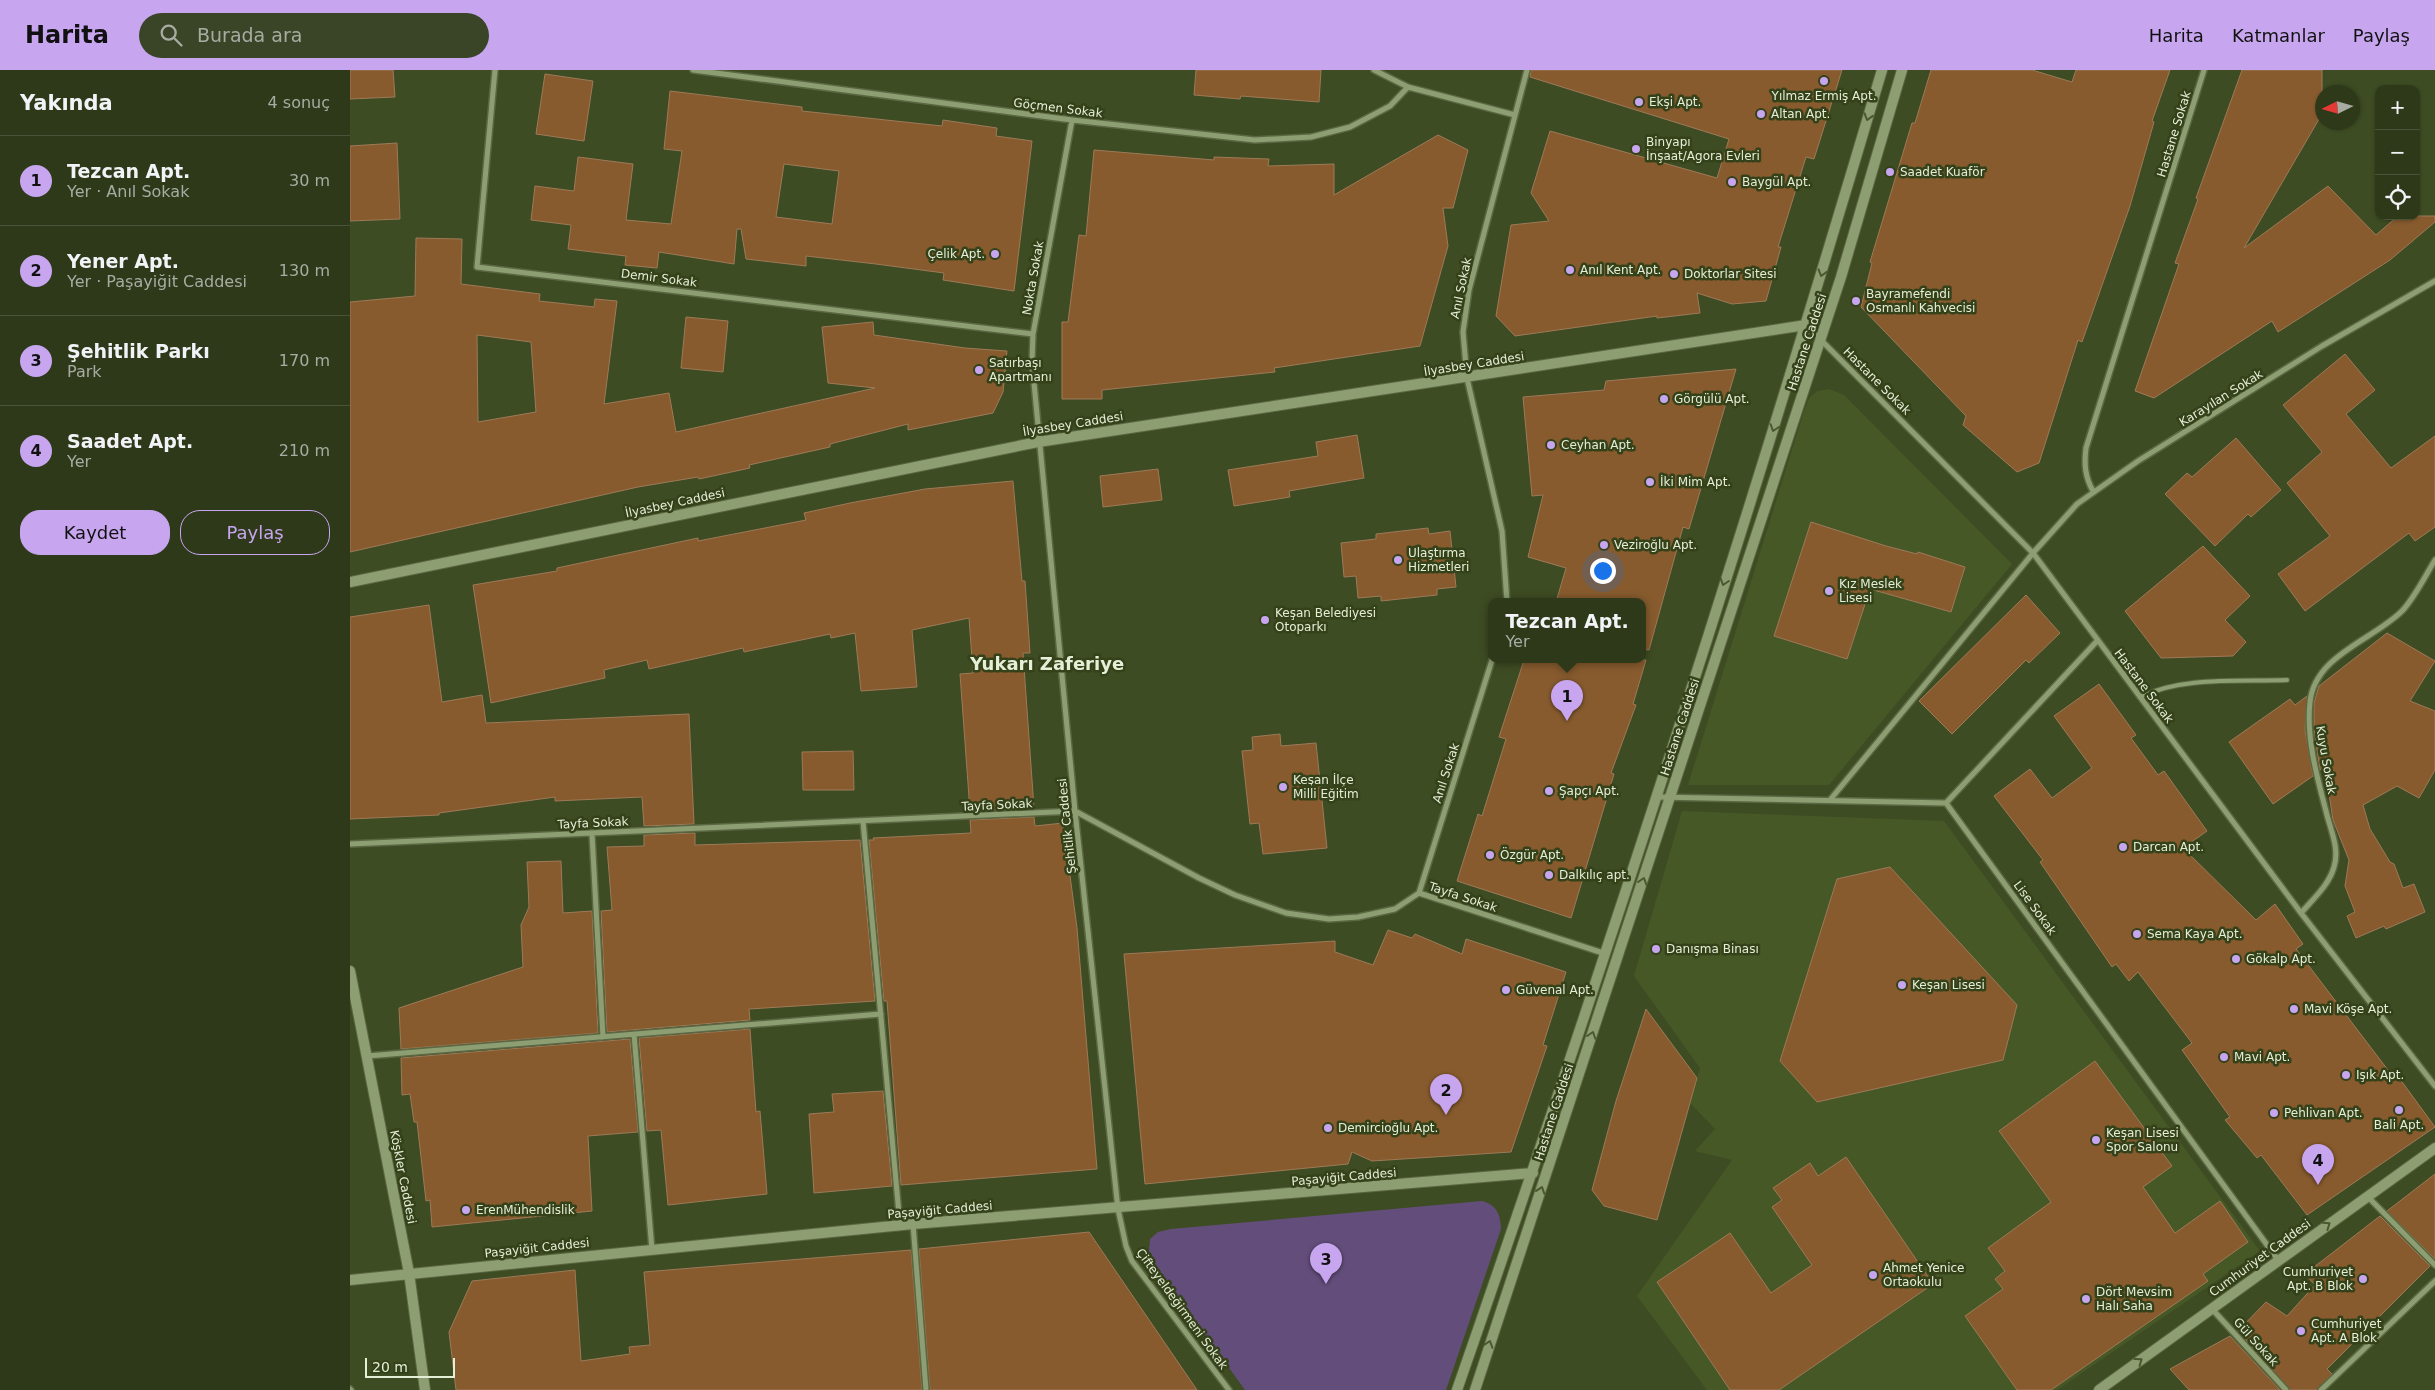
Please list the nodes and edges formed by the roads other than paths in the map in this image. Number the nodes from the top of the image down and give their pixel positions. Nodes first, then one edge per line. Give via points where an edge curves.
1 (495, 70) edge
2 (693, 70) edge
3 (1374, 70) edge
4 (1527, 70) edge
5 (1882, 70) edge
6 (1902, 70) edge
7 (2204, 70) edge
8 (1408, 87) junction
9 (1515, 115) junction
10 (1072, 120) junction
11 (2435, 281) edge
12 (1806, 325) junction
13 (1033, 334) junction
14 (1821, 339) junction
15 (1467, 378) junction
16 (1038, 442) junction
17 (2093, 491) junction
18 (2033, 553) junction
19 (2435, 560) edge
20 (350, 582) edge
21 (1508, 598) edge
22 (2098, 640) junction
23 (1491, 663) edge
24 (2287, 680) dead end
25 (2140, 696) junction
26 (1655, 797) junction
27 (1670, 797) junction
28 (1830, 800) junction
29 (1946, 803) junction
30 (1075, 811) junction
31 (863, 821) junction
32 (592, 834) junction
33 (350, 844) edge
34 (1418, 893) junction
35 (2301, 913) junction
36 (1606, 954) junction
37 (350, 971) edge
38 (881, 1014) junction
39 (634, 1034) junction
40 (603, 1037) junction
41 (367, 1056) junction
42 (2435, 1086) edge
43 (2435, 1148) edge
44 (1533, 1173) junction
45 (2368, 1197) junction
46 (1118, 1209) junction
47 (913, 1224) junction
48 (900, 1226) junction
49 (652, 1250) junction
50 (2278, 1260) junction
51 (2435, 1265) edge
52 (410, 1273) junction
53 (350, 1280) edge
54 (2435, 1281) edge
55 (2212, 1308) junction
56 (425, 1390) edge
57 (926, 1390) edge
58 (1229, 1390) edge
59 (1458, 1390) edge
60 (1475, 1390) edge
61 (2099, 1390) edge
62 (2286, 1390) edge
63 (2321, 1390) edge

1 - 13 street, Demir Sokak via 478,266
2 - 10 street, Göçmen Sokak
3 - 8 street
4 - 9 street, Anıl Sokak
5 -> 12 main road, Hastane Caddesi
6 - 14 main road, Hastane Caddesi
7 - 17 street, Hastane Sokak via 2086,448 2086,476
8 - 9 street
8 - 10 street, Göçmen Sokak via 1390,106 1367,120 1332,133 1288,140 1255,140
9 - 15 street, Anıl Sokak via 1465,306 1463,346
10 - 13 street, Nokta Sokak
11 - 17 street, Karayılan Sokak via 2322,346
12 - 14 street, Hastane Sokak
12 - 15 main road, İlyasbey Caddesi
12 -> 26 main road, Hastane Caddesi
13 - 16 street, Nokta Sokak
14 - 18 street, Hastane Sokak
14 - 27 main road, Hastane Caddesi
15 - 16 main road, İlyasbey Caddesi
15 - 21 street, Anıl Sokak via 1502,531
16 - 20 main road, İlyasbey Caddesi
16 - 30 street, Şehitlik Caddesi
17 - 18 street, Karayılan Sokak
18 - 22 street, Hastane Sokak
18 - 28 street, Karayılan Sokak
19 - 35 street, Kuyu Sokak via 2401,611 2333,661 2312,690 2310,738 2337,854 2331,875
22 - 25 street, Hastane Sokak
22 - 29 street
23 - 34 street, Anıl Sokak
24 - 25 lane via 2181,684
25 - 35 street, Hastane Sokak
26 - 27 street
26 - 36 main road, Hastane Caddesi
27 - 28 street
60 -> 27 main road, Hastane Caddesi
28 - 29 street
29 - 50 street, Lise Sokak
30 - 31 street, Tayfa Sokak
30 - 34 street, Tayfa Sokak via 1199,878 1286,913 1329,918 1358,917 1395,908
30 - 46 street, Şehitlik Caddesi
31 - 32 street, Tayfa Sokak
31 - 38 street
32 - 33 street, Tayfa Sokak
32 - 40 street
34 - 36 street, Tayfa Sokak
35 - 42 street, Hastane Sokak
36 - 44 main road, Hastane Caddesi
37 - 41 main road, Köşkler Caddesi
38 - 39 street
38 - 48 street
39 - 40 street
39 - 49 street
40 - 41 street
41 - 52 main road, Köşkler Caddesi
43 - 45 main road, Cumhuriyet Caddesi
44 - 46 main road, Paşayiğit Caddesi
44 - 59 main road, Hastane Caddesi
50 -> 45 main road, Cumhuriyet Caddesi
45 - 51 street
46 - 47 main road, Paşayiğit Caddesi
46 - 58 street, Çifteyeldeğirmeni Sokak via 1132,1261
47 - 48 main road, Paşayiğit Caddesi
47 - 57 street
48 - 49 main road, Paşayiğit Caddesi
49 - 52 main road, Paşayiğit Caddesi
50 - 55 main road, Cumhuriyet Caddesi
52 - 53 main road, Paşayiğit Caddesi
52 - 56 main road, Köşkler Caddesi
54 - 63 street
61 -> 55 main road, Cumhuriyet Caddesi
55 - 62 street, Gül Sokak

